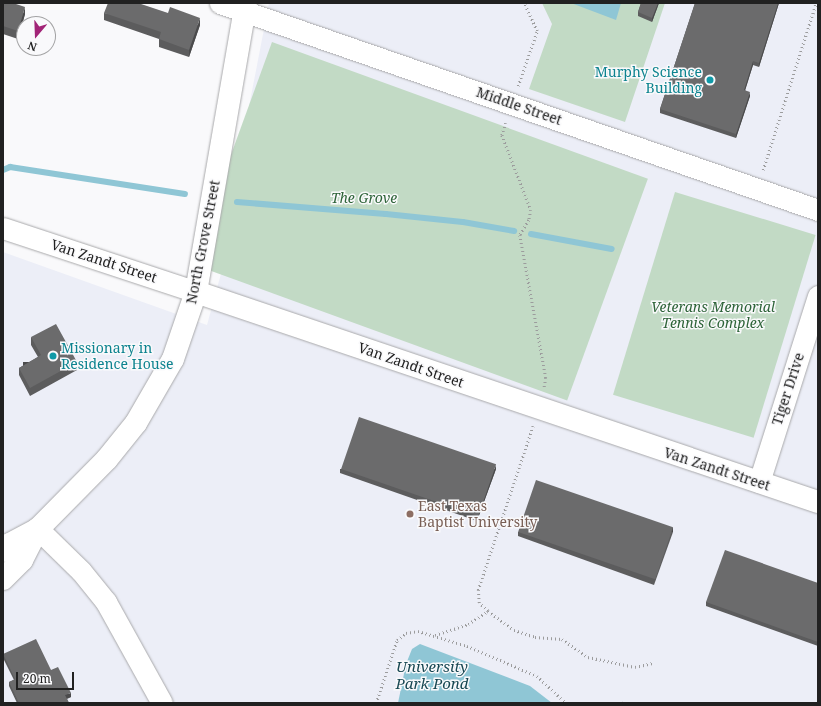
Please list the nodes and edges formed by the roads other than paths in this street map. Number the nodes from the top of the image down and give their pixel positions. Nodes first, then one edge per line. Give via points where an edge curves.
1 (220, 3) edge
2 (246, 7) edge
3 (818, 210) edge
4 (3, 228) edge
5 (196, 292) junction
6 (818, 296) edge
7 (759, 482) junction
8 (818, 502) edge
9 (38, 529) junction
10 (3, 551) edge
11 (3, 579) edge
12 (162, 703) edge

1 - 2 street, Middle Street
2 - 3 street, Middle Street via 512,104
2 - 5 main road, North Grove Street
4 - 5 street, Van Zandt Street
5 - 7 main road, Van Zandt Street
5 - 9 main road, North Grove Street via 173,359 136,423 107,460
6 - 7 street, Tiger Drive
7 - 8 main road, Van Zandt Street
9 - 10 main road, North Grove Street via 10,544
9 - 11 main road, North Grove Street via 22,560
9 - 12 street via 81,571 106,602

